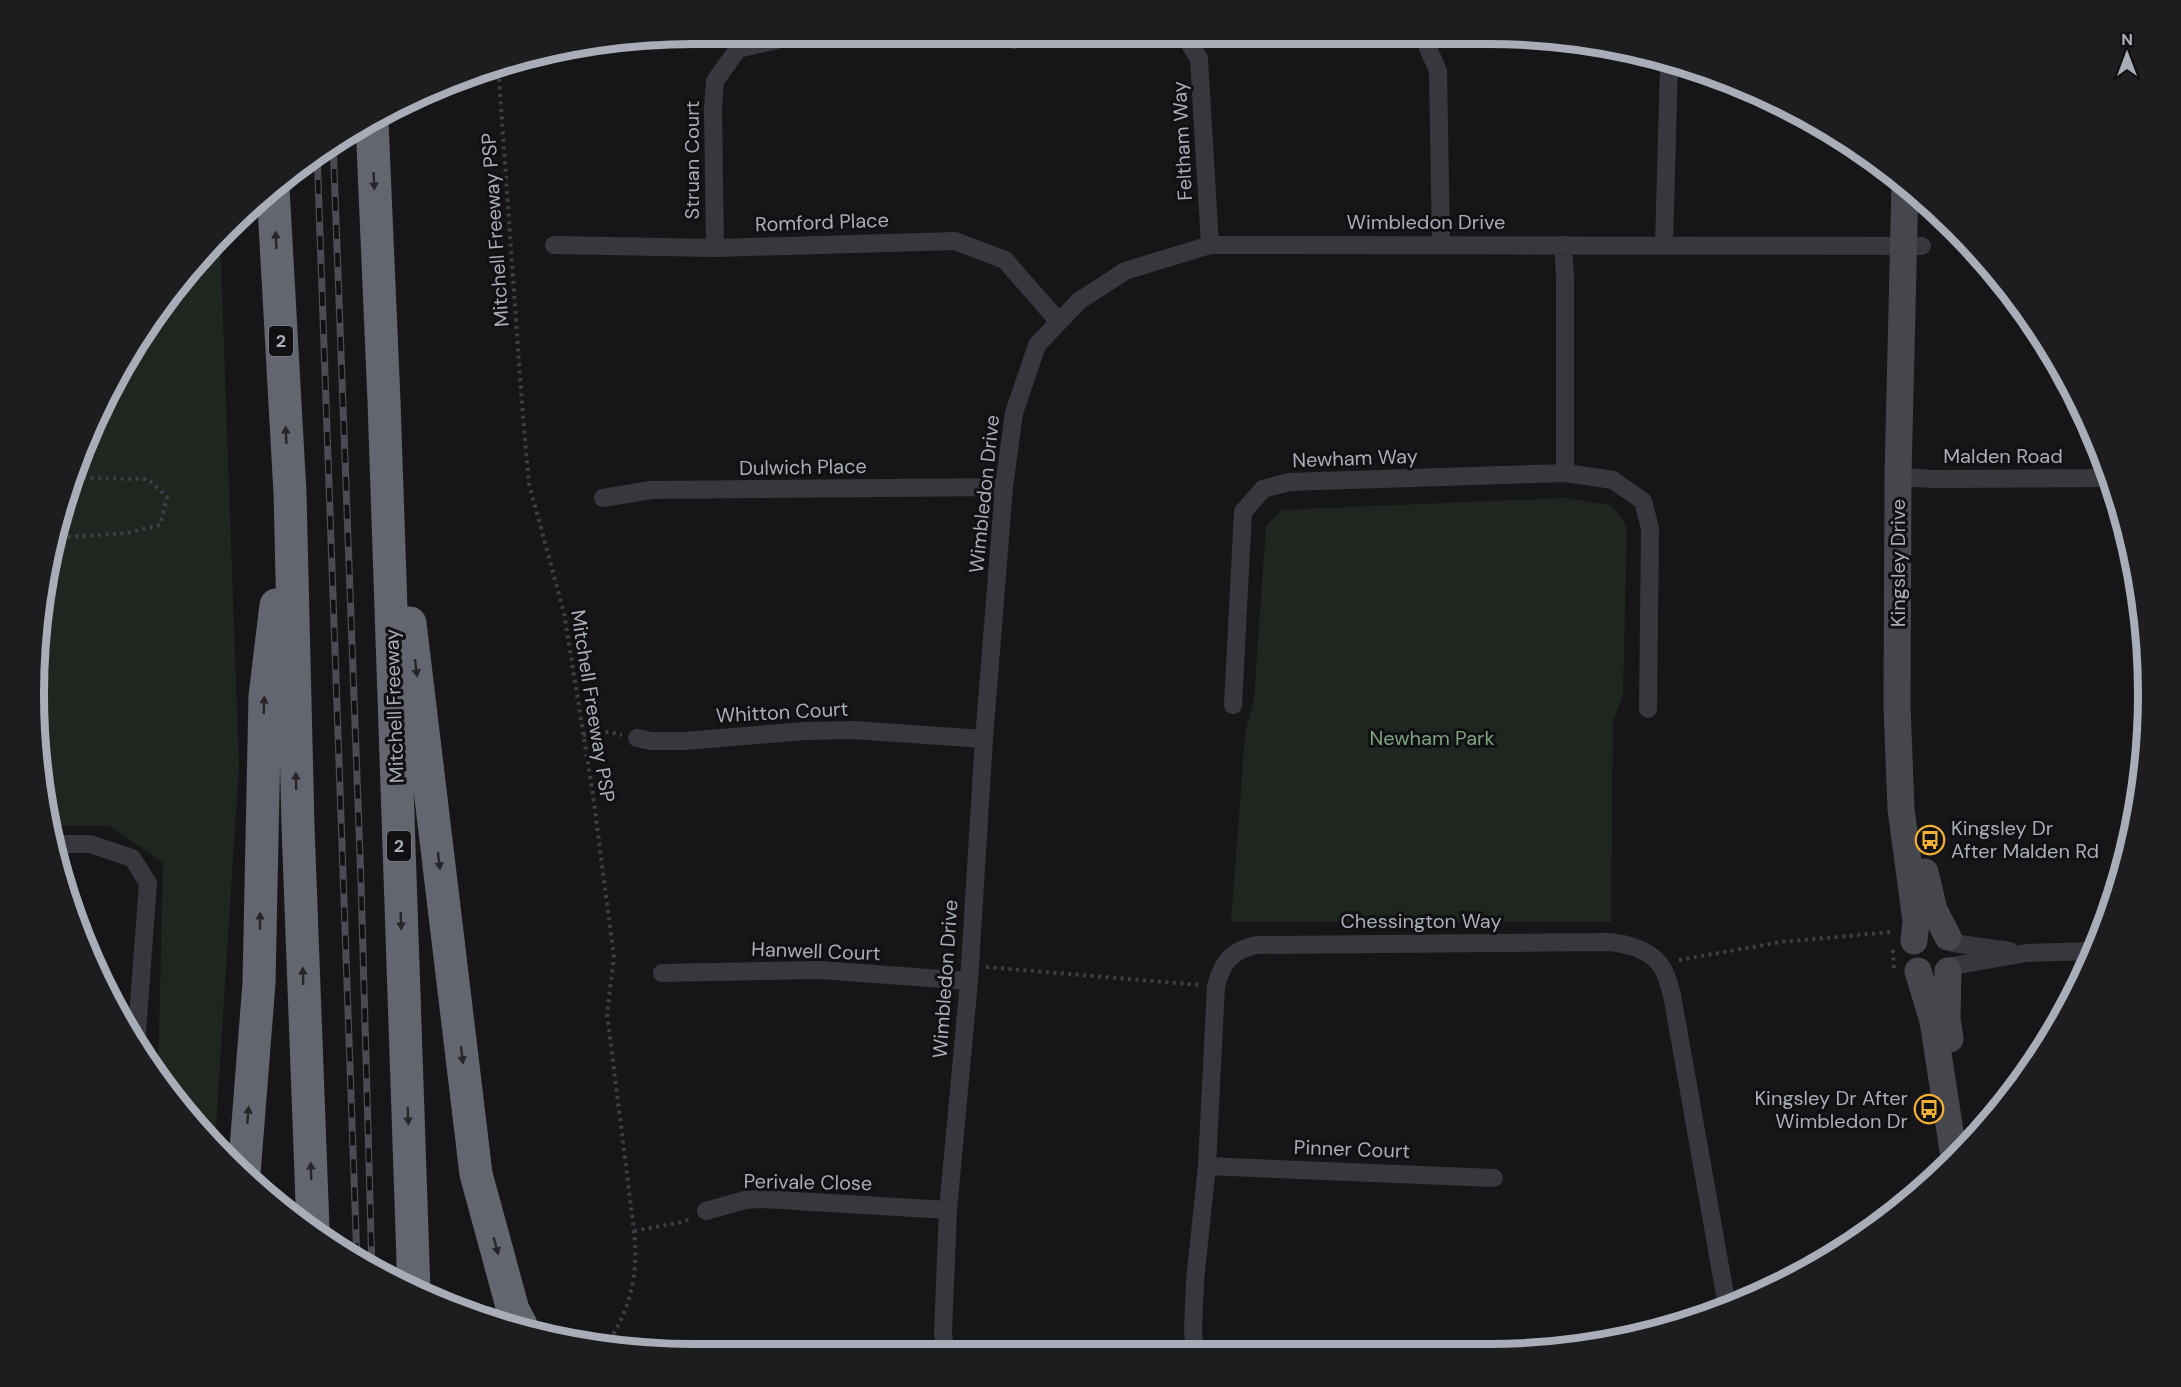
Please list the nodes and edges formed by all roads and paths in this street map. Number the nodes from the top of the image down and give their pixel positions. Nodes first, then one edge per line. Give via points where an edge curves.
1 (760, 44) edge
2 (1190, 44) edge
3 (1426, 44) edge
4 (1669, 70) edge
5 (499, 74) edge
6 (372, 129) edge
7 (1907, 197) edge
8 (274, 198) edge
9 (1920, 209) edge
10 (1441, 244) junction
11 (554, 245) dead end
12 (1210, 245) junction
13 (1563, 245) junction
14 (1664, 245) junction
15 (1913, 246) junction
16 (715, 248) junction
17 (1059, 322) junction
18 (384, 401) junction
19 (1565, 473) junction
20 (1907, 477) junction
21 (81, 478) edge
22 (2100, 478) edge
23 (1004, 487) junction
24 (290, 493) junction
25 (603, 498) dead end
26 (63, 537) edge
27 (1233, 705) dead end
28 (1648, 709) dead end
29 (583, 735) junction
30 (637, 738) joint
31 (984, 739) junction
32 (62, 844) edge
33 (1903, 936) junction
34 (2084, 951) edge
35 (1950, 954) junction
36 (1660, 964) junction
37 (1918, 971) junction
38 (662, 973) dead end
39 (970, 973) junction
40 (1216, 986) junction
41 (137, 1028) edge
42 (1965, 1134) edge
43 (1952, 1147) edge
44 (245, 1163) edge
45 (1207, 1166) junction
46 (1494, 1178) dead end
47 (948, 1210) junction
48 (706, 1211) joint
49 (313, 1220) edge
50 (634, 1231) junction
51 (414, 1280) edge
52 (1726, 1298) edge
53 (518, 1319) edge
54 (610, 1338) edge
55 (944, 1344) edge
56 (1194, 1344) edge

1 - 16 street, Struan Court via 738,49 715,81
2 - 12 street, Feltham Way via 1199,59
3 - 10 street via 1438,70
4 - 14 street
5 - 29 path, Mitchell Freeway PSP via 529,484 564,613
6 -> 18 highway, Mitchell Freeway / 2
7 - 15 main road, Kingsley Drive
24 -> 8 highway, 2
9 - 15 main road, Kingsley Drive
10 - 12 street, Wimbledon Drive
10 - 13 street, Wimbledon Drive
11 - 16 street, Romford Place
12 - 17 street, Wimbledon Drive via 1125,271 1079,301
13 - 14 street, Wimbledon Drive
13 - 19 street
14 - 15 street, Wimbledon Drive
15 - 20 main road, Kingsley Drive
16 - 17 street, Romford Place via 955,241 1005,260
17 - 23 street, Wimbledon Drive via 1037,345 1014,413
18 -> 51 highway, Mitchell Freeway / 2
18 -> 53 highway via 476,1174
19 - 27 street, Newham Way via 1289,482 1263,489 1242,512
19 - 28 street, Newham Way via 1613,480 1643,501 1650,528
20 - 22 street, Malden Road
20 - 33 main road, Kingsley Drive via 1897,706 1901,810 1916,921
20 - 35 main road, Kingsley Drive via 1918,814 1927,883
21 - 26 path via 148,478 167,497 160,525 127,533
23 - 25 street, Dulwich Place via 651,490
23 - 31 street, Wimbledon Drive
44 -> 24 highway via 259,983 265,696
49 -> 24 highway, 2
29 - 30 path via 609,732
29 - 50 path, Mitchell Freeway PSP via 614,958 607,1013
30 - 31 street, Whitton Court via 685,741 853,730
31 - 39 street, Wimbledon Drive
32 - 41 street via 90,844 132,858 148,883
33 - 35 main road via 1934,931
33 - 36 path via 1781,942
33 - 37 main road, Kingsley Drive via 1911,947 1911,960
34 - 35 street
35 - 37 main road via 1936,976
35 - 42 main road, Kingsley Drive via 1947,1018
36 - 40 street, Chessington Way via 1634,946 1607,942 1256,945 1227,959
36 - 52 street via 1672,995
37 - 43 main road via 1932,1021
38 - 39 street, Hanwell Court
39 - 40 path
39 - 47 street, Wimbledon Drive
40 - 45 street, Chessington Way
45 - 46 street, Pinner Court
45 - 56 street, Chessington Way via 1195,1281
47 - 48 street, Perivale Close via 762,1199
47 - 55 street, Wimbledon Drive
48 - 50 path via 682,1222
50 - 54 path, Mitchell Freeway PSP via 636,1262 631,1291

